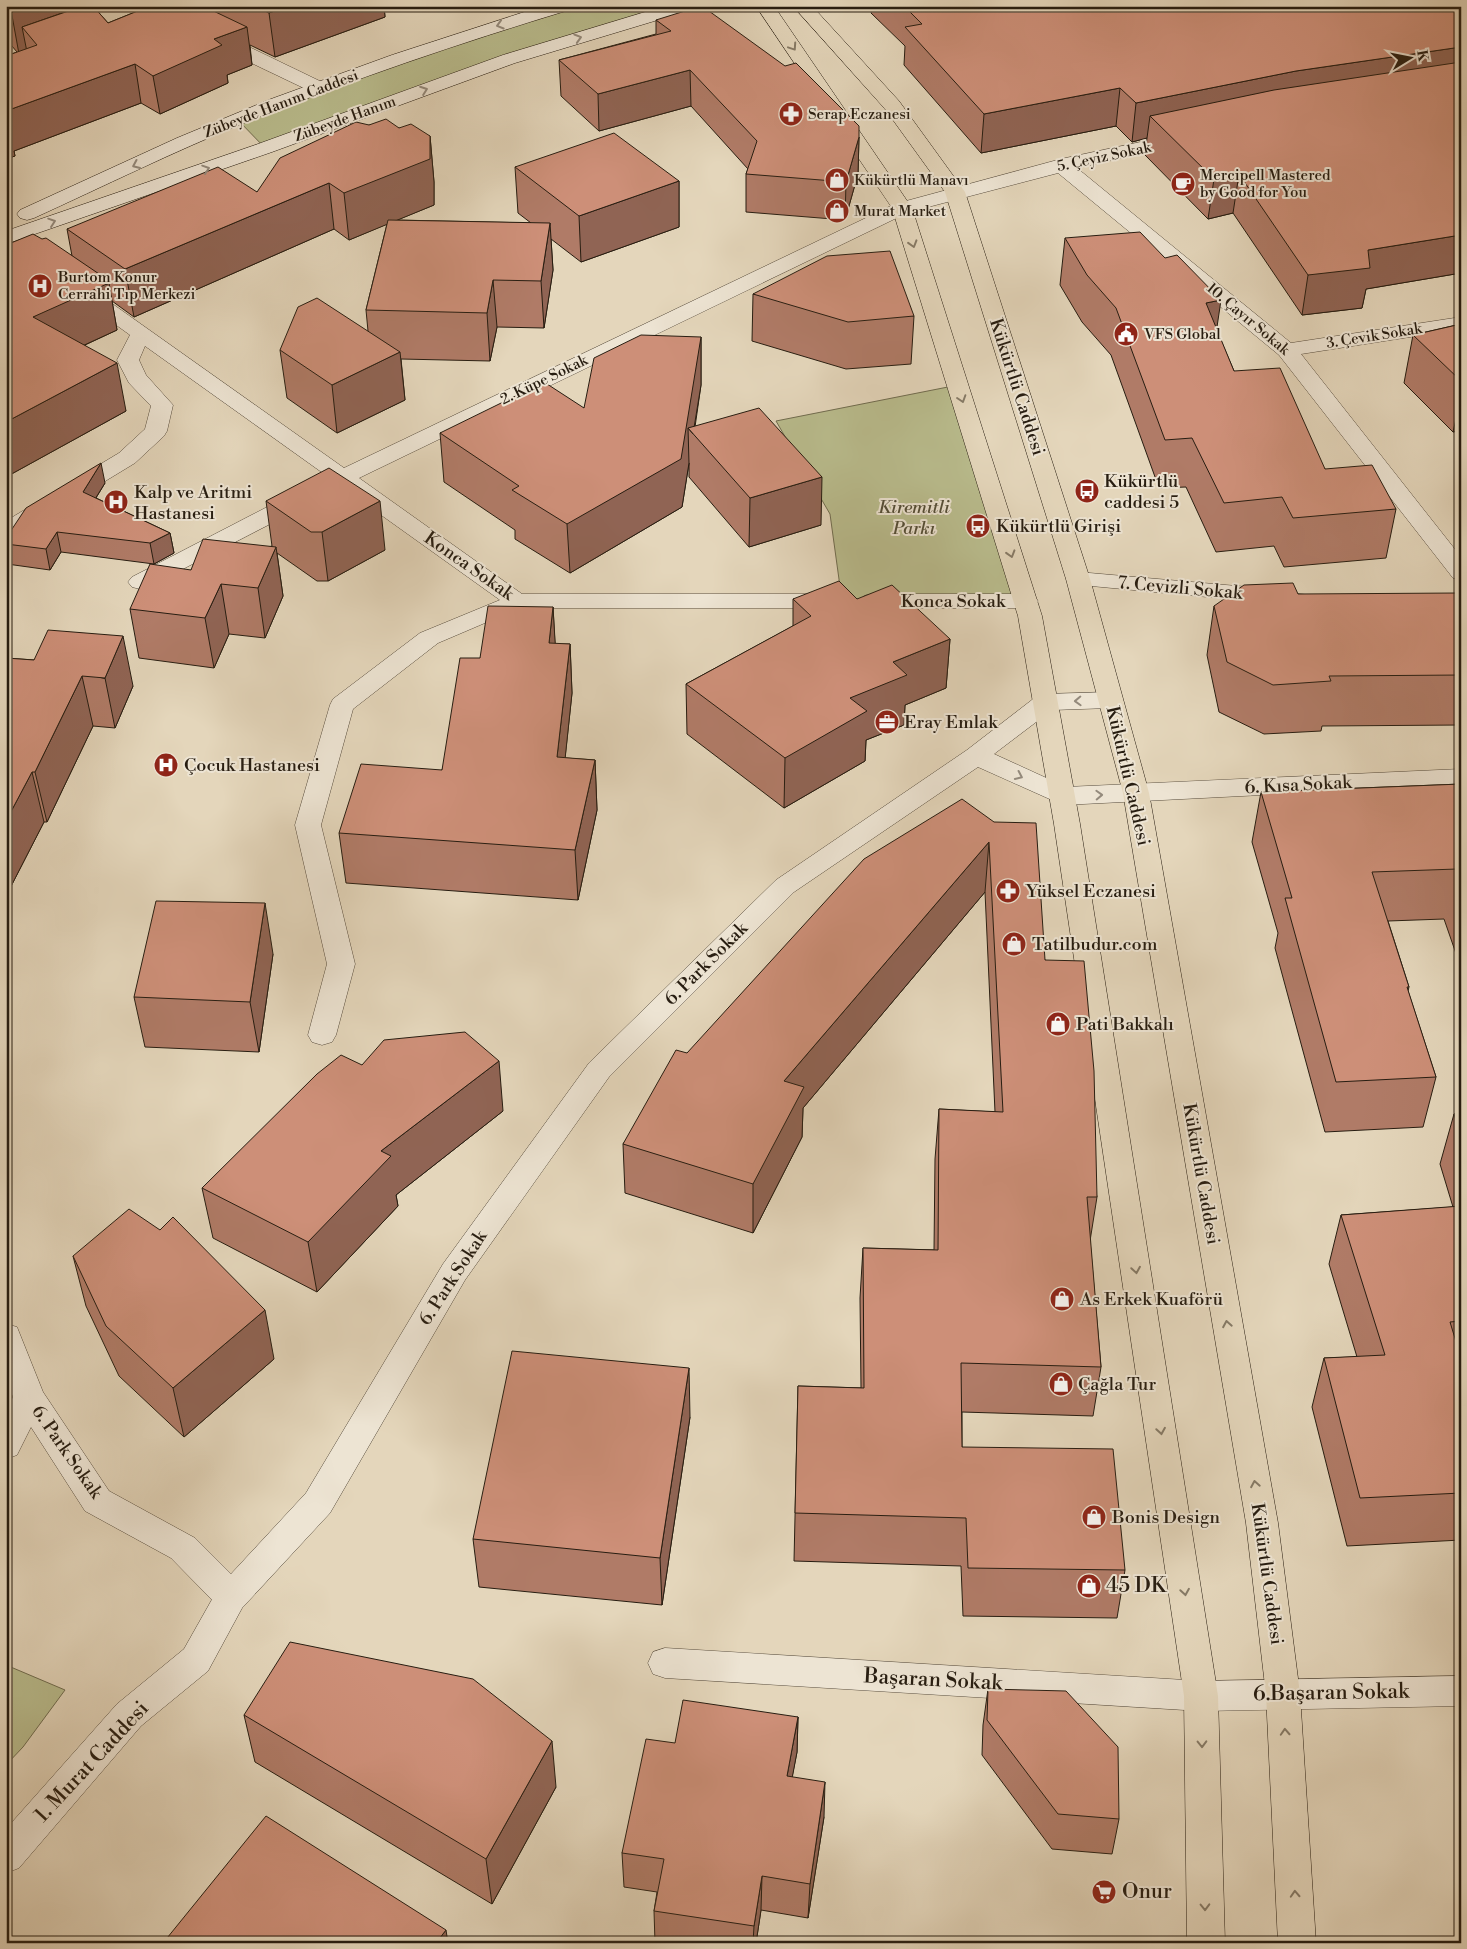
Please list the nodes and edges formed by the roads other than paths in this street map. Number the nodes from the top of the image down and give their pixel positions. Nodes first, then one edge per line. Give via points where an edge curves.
1 (563, 6) edge
2 (685, 6) edge
3 (765, 6) edge
4 (802, 6) edge
5 (151, 12) edge
6 (319, 88) junction
7 (1202, 135) edge
8 (1061, 165) junction
9 (955, 192) junction
10 (902, 208) junction
11 (6, 233) edge
12 (31, 254) edge
13 (62, 277) edge
14 (1461, 323) edge
15 (141, 334) junction
16 (1287, 350) junction
17 (342, 477) junction
18 (6, 535) edge
19 (1461, 573) edge
20 (1078, 579) junction
21 (140, 582) edge
22 (1294, 598) edge
23 (517, 601) junction
24 (1026, 601) junction
25 (1110, 700) junction
26 (1046, 702) junction
27 (976, 756) junction
28 (1461, 777) edge
29 (1136, 793) junction
30 (1063, 796) junction
31 (322, 1035) dead end
32 (6, 1336) edge
33 (29, 1397) junction
34 (6, 1446) edge
35 (231, 1597) junction
36 (665, 1664) dead end
37 (1461, 1691) edge
38 (1283, 1694) junction
39 (1201, 1696) junction
40 (6, 1856) edge
41 (1206, 1943) edge
42 (1297, 1943) edge

1 -> 6 street, Zübeyde Hanım Caddesi
11 -> 2 street, Zübeyde Hanım via 265,148 509,59
3 -> 10 main road
4 - 9 main road, Kükürtlü Caddesi via 892,106
5 - 6 street
6 -> 11 street, Zübeyde Hanım Caddesi via 237,119
7 - 8 street, 5. Çeyiz Sokak
8 - 9 street, 5. Çeyiz Sokak
8 - 16 street, 10. Çayır Sokak
9 - 10 street, 2. Küpe Sokak
9 - 20 main road, Kükürtlü Caddesi
10 - 17 street, 2. Küpe Sokak
10 -> 24 main road
11 - 12 street
13 - 15 street, Konca Sokak
14 - 16 street, 3. Çevik Sokak
15 - 17 street, Konca Sokak
15 - 18 street via 128,360 137,378 162,405 156,431 126,458 10,529
16 - 19 street, 10. Çayır Sokak
17 - 21 street, 2. Küpe Sokak
17 - 23 street, Konca Sokak
20 - 22 street, 7. Cevizli Sokak
20 - 25 main road, Kükürtlü Caddesi
23 - 24 street, Konca Sokak
23 - 31 street via 429,638 342,705 308,825 341,964
24 - 26 main road
25 -> 26 street
25 - 29 main road, Kükürtlü Caddesi
26 - 27 street, 6. Park Sokak
26 - 30 main road
27 -> 30 street
27 - 35 street, 6. Park Sokak via 785,886 599,1070 454,1272 318,1503
28 - 29 street, 6. Kısa Sokak
30 -> 29 street, 6. Kısa Sokak
38 -> 29 main road, Kükürtlü Caddesi via 1262,1523
30 -> 39 main road
32 - 33 street, 6. Park Sokak
33 - 34 street
33 - 35 street, 6. Park Sokak via 97,1501 183,1548
35 - 40 street, 1. Murat Caddesi via 196,1660 129,1715
36 - 39 street, Başaran Sokak
37 - 38 street, 6.Başaran Sokak
38 - 39 street, 6.Başaran Sokak
42 -> 38 main road, Kükürtlü Caddesi
39 -> 41 main road

